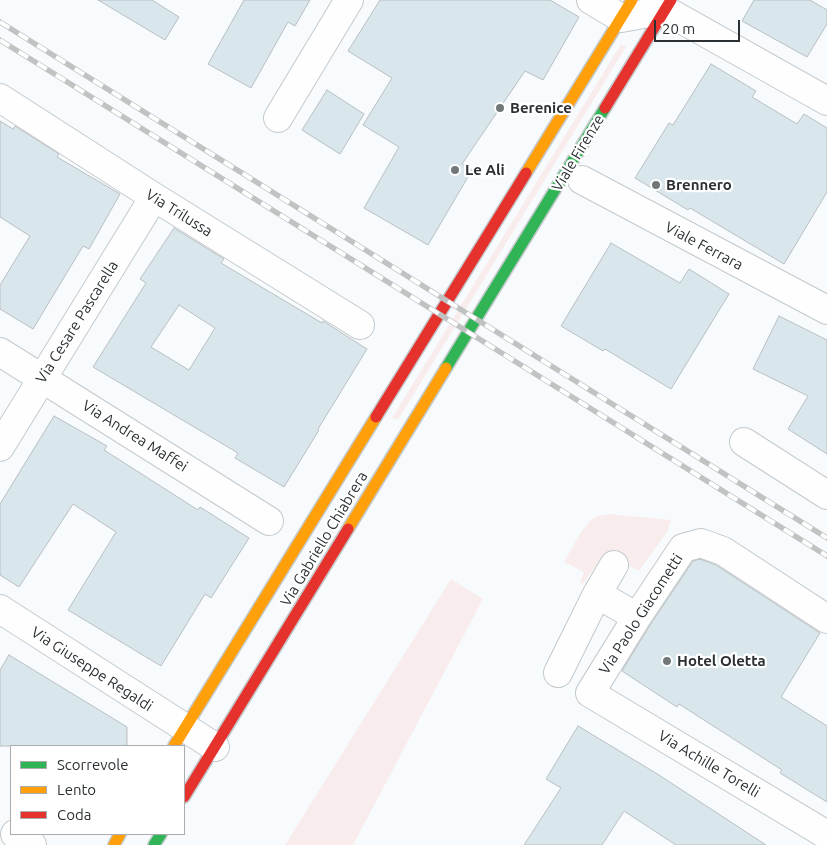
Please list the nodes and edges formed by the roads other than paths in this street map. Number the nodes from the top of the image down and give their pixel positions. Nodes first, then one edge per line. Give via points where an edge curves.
1 (349, 0) edge
2 (591, 0) edge
3 (668, 5) edge
4 (626, 9) edge
5 (0, 98) edge
6 (827, 101) edge
7 (278, 118) dead end
8 (582, 180) dead end
9 (154, 197) junction
10 (491, 296) joint
11 (827, 310) edge
12 (360, 325) dead end
13 (0, 352) edge
14 (42, 379) junction
15 (744, 442) dead end
16 (0, 447) edge
17 (827, 495) edge
18 (269, 521) dead end
19 (614, 564) dead end
20 (597, 594) junction
21 (0, 609) edge
22 (637, 617) junction
23 (827, 618) edge
24 (558, 674) dead end
25 (590, 693) joint
26 (180, 737) edge
27 (214, 747) junction
28 (185, 795) edge
29 (17, 835) edge
30 (827, 835) edge
31 (32, 845) edge

1 - 7 street
2 - 4 street
3 - 4 street
3 - 6 street
3 - 10 street, Viale Firenze
4 - 26 street, Via Gabriello Chiabrera
5 - 9 street, Via Trilussa
8 - 11 street, Viale Ferrara
9 - 12 street, Via Trilussa
9 - 14 street, Via Cesare Pascarella
10 - 27 street, Via Gabriello Chiabrera
13 - 14 street, Via Andrea Maffei
14 - 16 street, Via Cesare Pascarella
14 - 18 street, Via Andrea Maffei
15 - 17 street
19 - 20 street
20 - 22 street
20 - 24 street
21 - 26 street, Via Giuseppe Regaldi
22 - 23 street, Via Paolo Giacometti via 683,548 701,543 724,551
22 - 25 street, Via Paolo Giacometti
25 - 30 street, Via Achille Torelli
26 - 27 street, Via Giuseppe Regaldi
27 - 28 street, Via Gabriello Chiabrera
29 - 31 street

